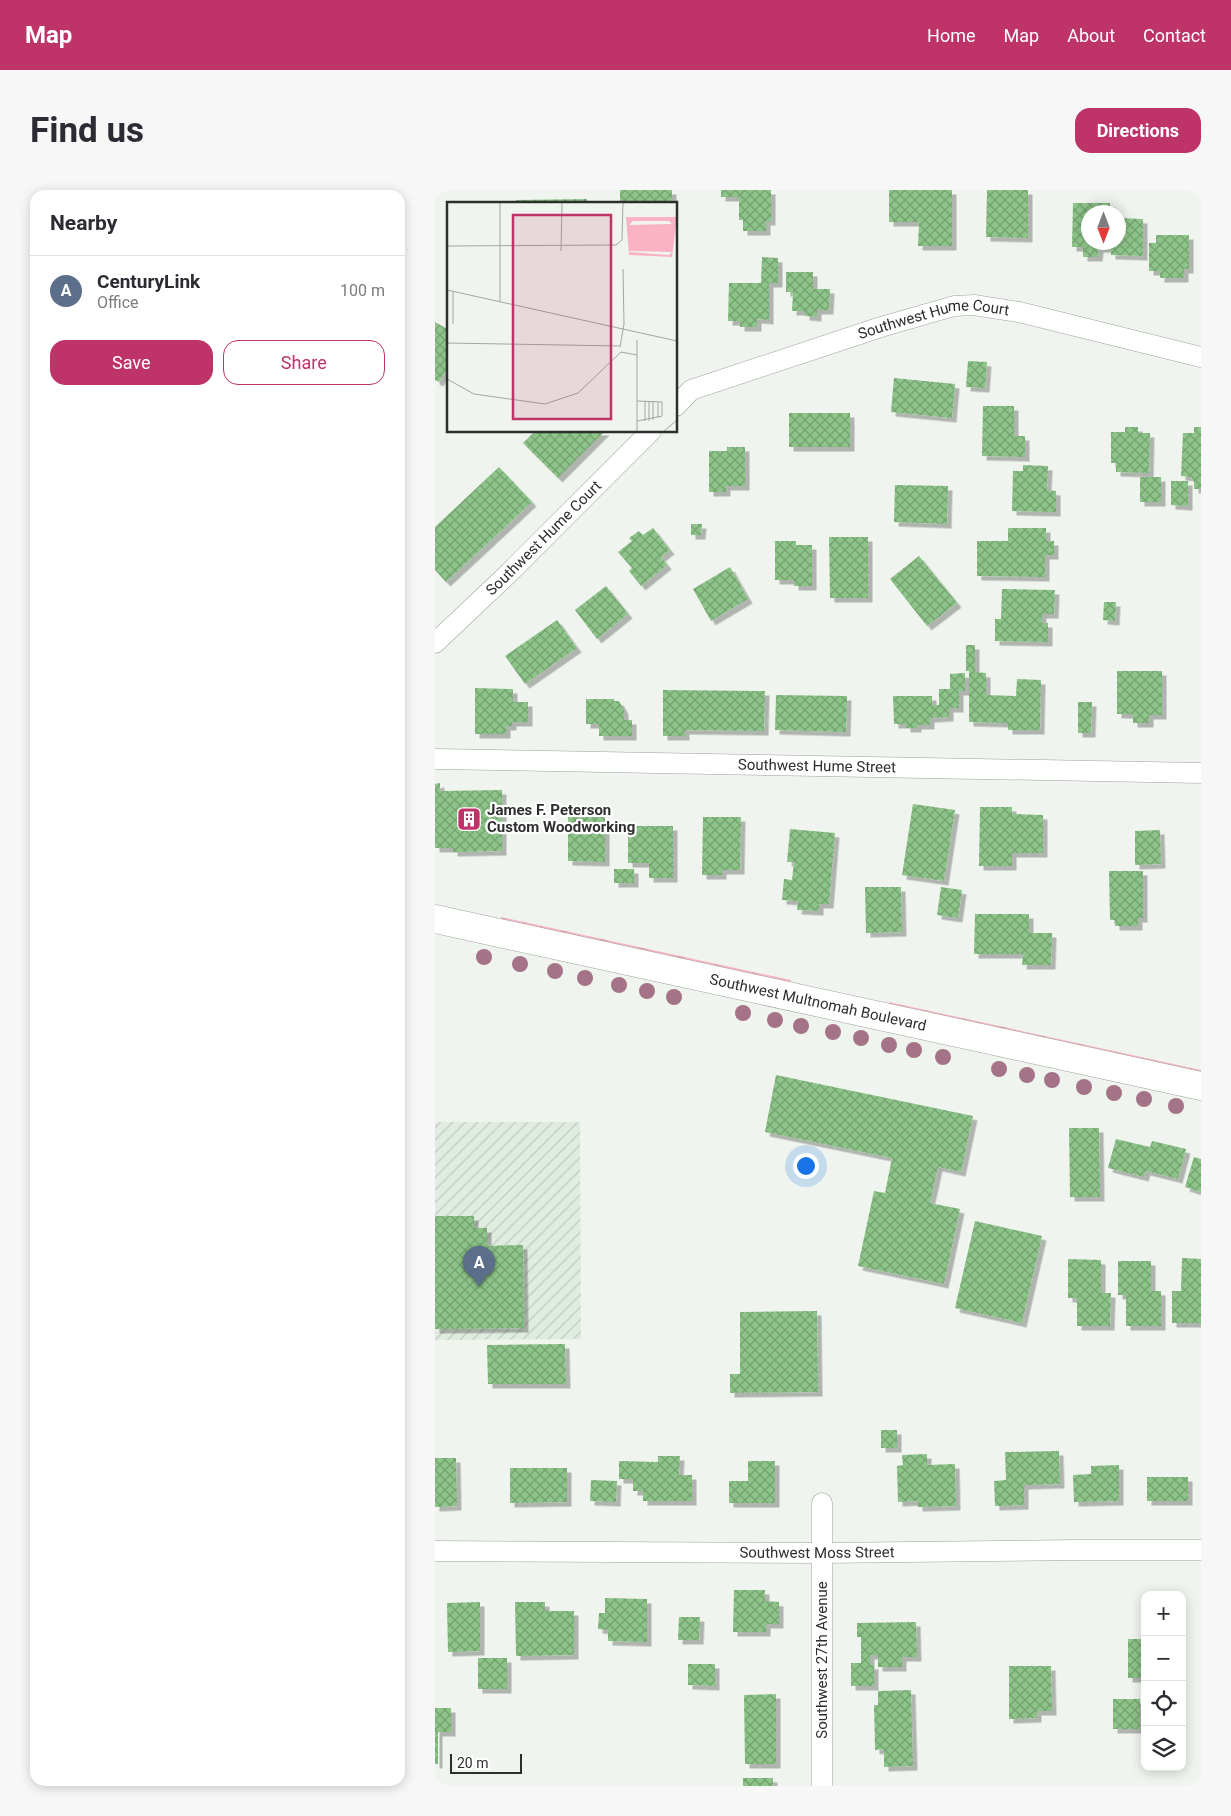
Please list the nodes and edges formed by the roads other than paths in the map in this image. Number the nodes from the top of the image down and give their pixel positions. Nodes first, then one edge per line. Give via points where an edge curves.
1 (1201, 357) edge
2 (677, 405) edge
3 (650, 432) edge
4 (435, 643) edge
5 (435, 759) edge
6 (1201, 773) edge
7 (435, 919) edge
8 (1201, 1086) edge
9 (822, 1503) dead end
10 (435, 1550) edge
11 (1201, 1550) edge
12 (822, 1553) junction
13 (821, 1786) edge

1 - 2 street, Southwest Hume Court via 1019,312 974,305 955,306 691,390
3 - 4 street, Southwest Hume Court
5 - 6 street, Southwest Hume Street
7 - 8 main road, Southwest Multnomah Boulevard
9 - 12 street, Southwest 27th Avenue
10 - 12 street, Southwest Moss Street
11 - 12 street, Southwest Moss Street
12 - 13 street, Southwest 27th Avenue

